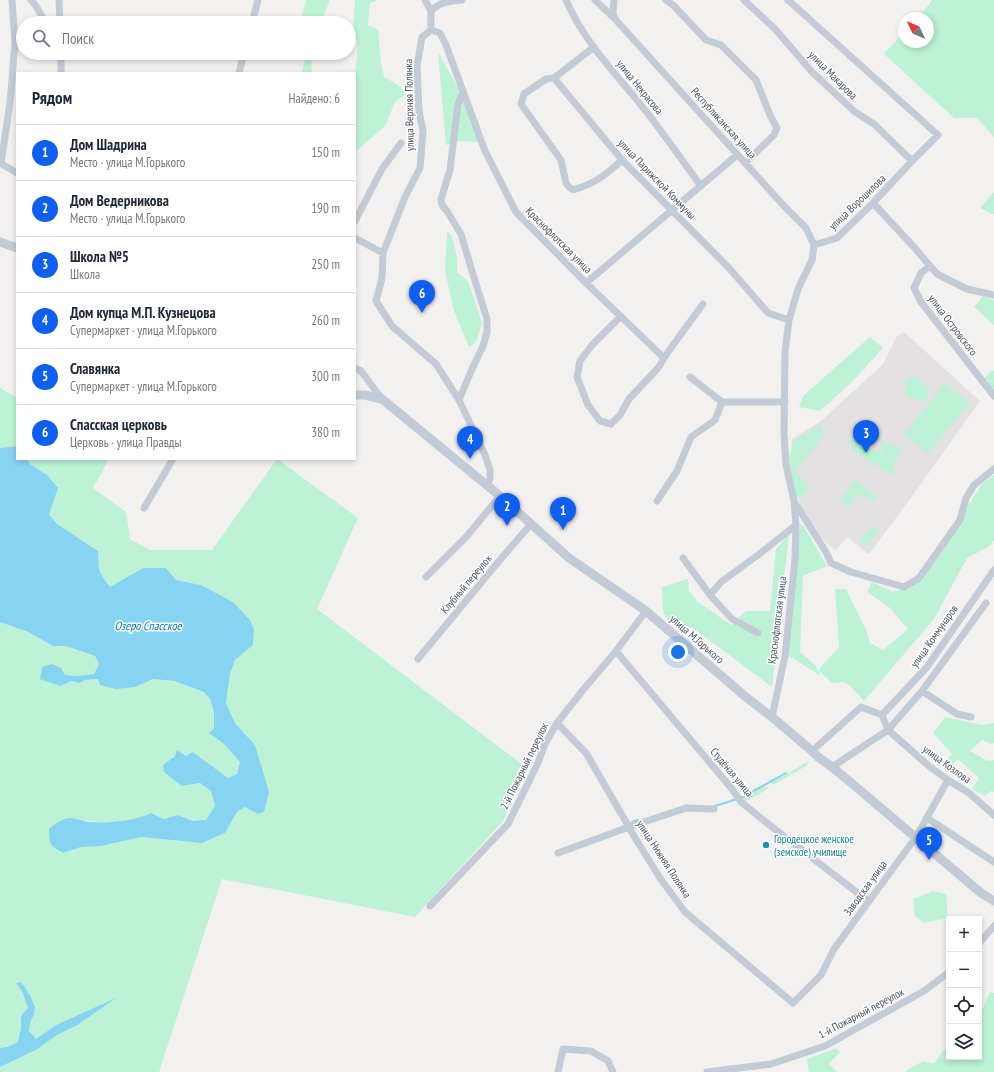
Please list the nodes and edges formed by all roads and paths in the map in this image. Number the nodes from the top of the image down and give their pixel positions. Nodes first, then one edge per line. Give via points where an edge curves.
1 (12, 0) edge
2 (31, 0) edge
3 (59, 0) edge
4 (258, 0) edge
5 (425, 0) edge
6 (462, 0) edge
7 (566, 0) edge
8 (595, 0) edge
9 (614, 0) edge
10 (666, 0) edge
11 (744, 0) edge
12 (788, 0) edge
13 (431, 10) junction
14 (42, 16) edge
15 (60, 16) edge
16 (254, 16) edge
17 (615, 19) junction
18 (431, 30) junction
19 (594, 47) junction
20 (61, 60) edge
21 (242, 60) edge
22 (61, 72) edge
23 (239, 72) edge
24 (554, 78) junction
25 (463, 91) junction
26 (401, 143) dead end
27 (737, 154) junction
28 (622, 160) junction
29 (912, 161) junction
30 (0, 163) edge
31 (745, 163) junction
32 (16, 172) edge
33 (701, 186) junction
34 (873, 203) junction
35 (671, 211) junction
36 (356, 220) edge
37 (356, 239) edge
38 (0, 242) edge
39 (814, 245) junction
40 (16, 248) edge
41 (383, 253) junction
42 (930, 266) junction
43 (586, 283) junction
44 (994, 295) edge
45 (703, 304) dead end
46 (621, 316) junction
47 (789, 320) junction
48 (664, 358) junction
49 (356, 368) edge
50 (690, 377) dead end
51 (356, 395) edge
52 (994, 396) edge
53 (382, 399) junction
54 (459, 400) junction
55 (722, 402) junction
56 (785, 402) junction
57 (172, 460) edge
58 (994, 469) edge
59 (487, 486) junction
60 (500, 496) junction
61 (657, 501) dead end
62 (794, 501) junction
63 (144, 508) dead end
64 (531, 524) junction
65 (796, 525) junction
66 (683, 558) dead end
67 (994, 570) edge
68 (426, 577) dead end
69 (710, 594) junction
70 (986, 604) dead end
71 (646, 611) junction
72 (758, 633) dead end
73 (616, 651) junction
74 (418, 659) dead end
75 (922, 691) junction
76 (882, 715) junction
77 (772, 717) junction
78 (971, 717) dead end
79 (557, 723) junction
80 (888, 730) junction
81 (812, 751) junction
82 (832, 767) junction
83 (948, 780) junction
84 (714, 809) dead end
85 (994, 815) edge
86 (927, 818) junction
87 (629, 827) junction
88 (916, 837) junction
89 (558, 853) dead end
90 (994, 862) edge
91 (868, 901) junction
92 (994, 901) edge
93 (430, 906) dead end
94 (994, 926) edge
95 (982, 940) edge
96 (946, 974) edge
97 (793, 1003) joint
98 (558, 1072) edge
99 (613, 1072) edge
100 (707, 1072) edge

1 - 30 street via 16,43
2 - 14 street
3 - 15 street
4 - 16 street
5 - 13 street
6 - 13 street via 446,1
7 - 19 street, улица Некрасова
8 - 17 street, Республиканская улица
9 - 17 street
10 - 31 street via 706,40 721,45 756,80 777,128 774,135
11 - 29 street, улица Макарова via 776,30 812,72 855,112 874,124
12 - 29 street, улица Ворошилова via 938,135
13 - 18 street
17 - 27 street, Республиканская улица
18 - 25 street, Краснофлотская улица via 440,33
18 - 41 street, улица Верхняя Полянка via 422,37 417,66 419,111 423,131 420,168 405,197
19 - 24 street
19 - 33 street, улица Некрасова via 652,119
20 - 22 street
21 - 23 street
24 - 28 street, улица Парижской Коммуны
24 - 28 street via 546,79 524,94 521,104 561,160 569,187 573,190 584,187 606,175
25 - 43 street, Краснофлотская улица via 485,151 516,212
25 - 54 street via 458,104 450,170 441,199 442,205 461,234 487,319 487,332
26 - 36 street via 382,169
27 - 31 street, Республиканская улица
27 - 33 street
28 - 35 street, улица Парижской Коммуны
29 - 34 street, улица Ворошилова
30 - 32 street
31 - 39 street, Республиканская улица via 806,228
33 - 35 street
34 - 39 street, улица Ворошилова via 837,238
34 - 42 street
35 - 43 street
35 - 47 street, улица Парижской Коммуны via 729,268 768,313
37 - 41 street
38 - 40 street
39 - 47 street via 812,260 798,289
41 - 54 street, улица Верхняя Полянка via 382,278 376,301 392,326 436,364
42 - 44 street via 936,274 967,289
42 - 52 street, улица Островского via 921,273 914,288 921,302
43 - 46 street, Краснофлотская улица
45 - 48 street
46 - 48 street, Краснофлотская улица
46 - 48 street via 580,361 577,377 588,405 600,421 611,424 620,415 629,398 658,368
47 - 56 street via 785,351
49 - 53 street via 361,371
50 - 55 street
51 - 53 street
53 - 59 street, улица М.Горького
54 - 59 street via 490,470
55 - 56 street
55 - 61 street via 715,420 691,437 677,471
56 - 62 street, Краснофлотская улица via 786,465
57 - 63 street
58 - 62 street, Краснофлотская улица via 974,485 966,498 960,520 919,578 904,587 851,572 831,563
59 - 60 street, улица М.Горького
60 - 64 street, улица М.Горького
60 - 68 street via 467,536
62 - 65 street, Краснофлотская улица
64 - 71 street, улица М.Горького via 569,558
64 - 74 street, Клубный переулок
65 - 69 street
65 - 77 street, Краснофлотская улица via 785,656
66 - 69 street
67 - 76 street, улица Коммунаров via 927,667
69 - 72 street via 732,619
70 - 75 street, улица Коммунаров
71 - 73 street, 2-й Пожарный переулок
71 - 77 street, улица М.Горького
73 - 79 street, 2-й Пожарный переулок
73 - 91 street, Студёная улица via 741,802
75 - 78 street via 956,714
75 - 80 street, улица Коммунаров
76 - 80 street
76 - 81 street via 861,707
77 - 81 street, улица М.Горького
79 - 87 street, улица Нижняя Полянка via 586,753
79 - 93 street, 2-й Пожарный переулок via 508,824
80 - 82 street, улица Коммунаров
80 - 83 street, улица Козлова
81 - 82 street, улица М.Горького
82 - 88 street, улица М.Горького
83 - 85 street, улица Козлова via 969,793
83 - 86 street, Заводская улица
84 - 87 street via 686,808
86 - 88 street, Заводская улица
86 - 90 street
87 - 89 street
87 - 97 street, улица Нижняя Полянка via 660,878 685,912
88 - 91 street, Заводская улица
88 - 92 street, улица М.Горького via 981,893
91 - 97 street, Заводская улица via 834,949 820,975
94 - 95 street
96 - 100 street, 1-й Пожарный переулок via 924,991 825,1046 771,1064
98 - 99 street via 563,1049 592,1051 608,1062

